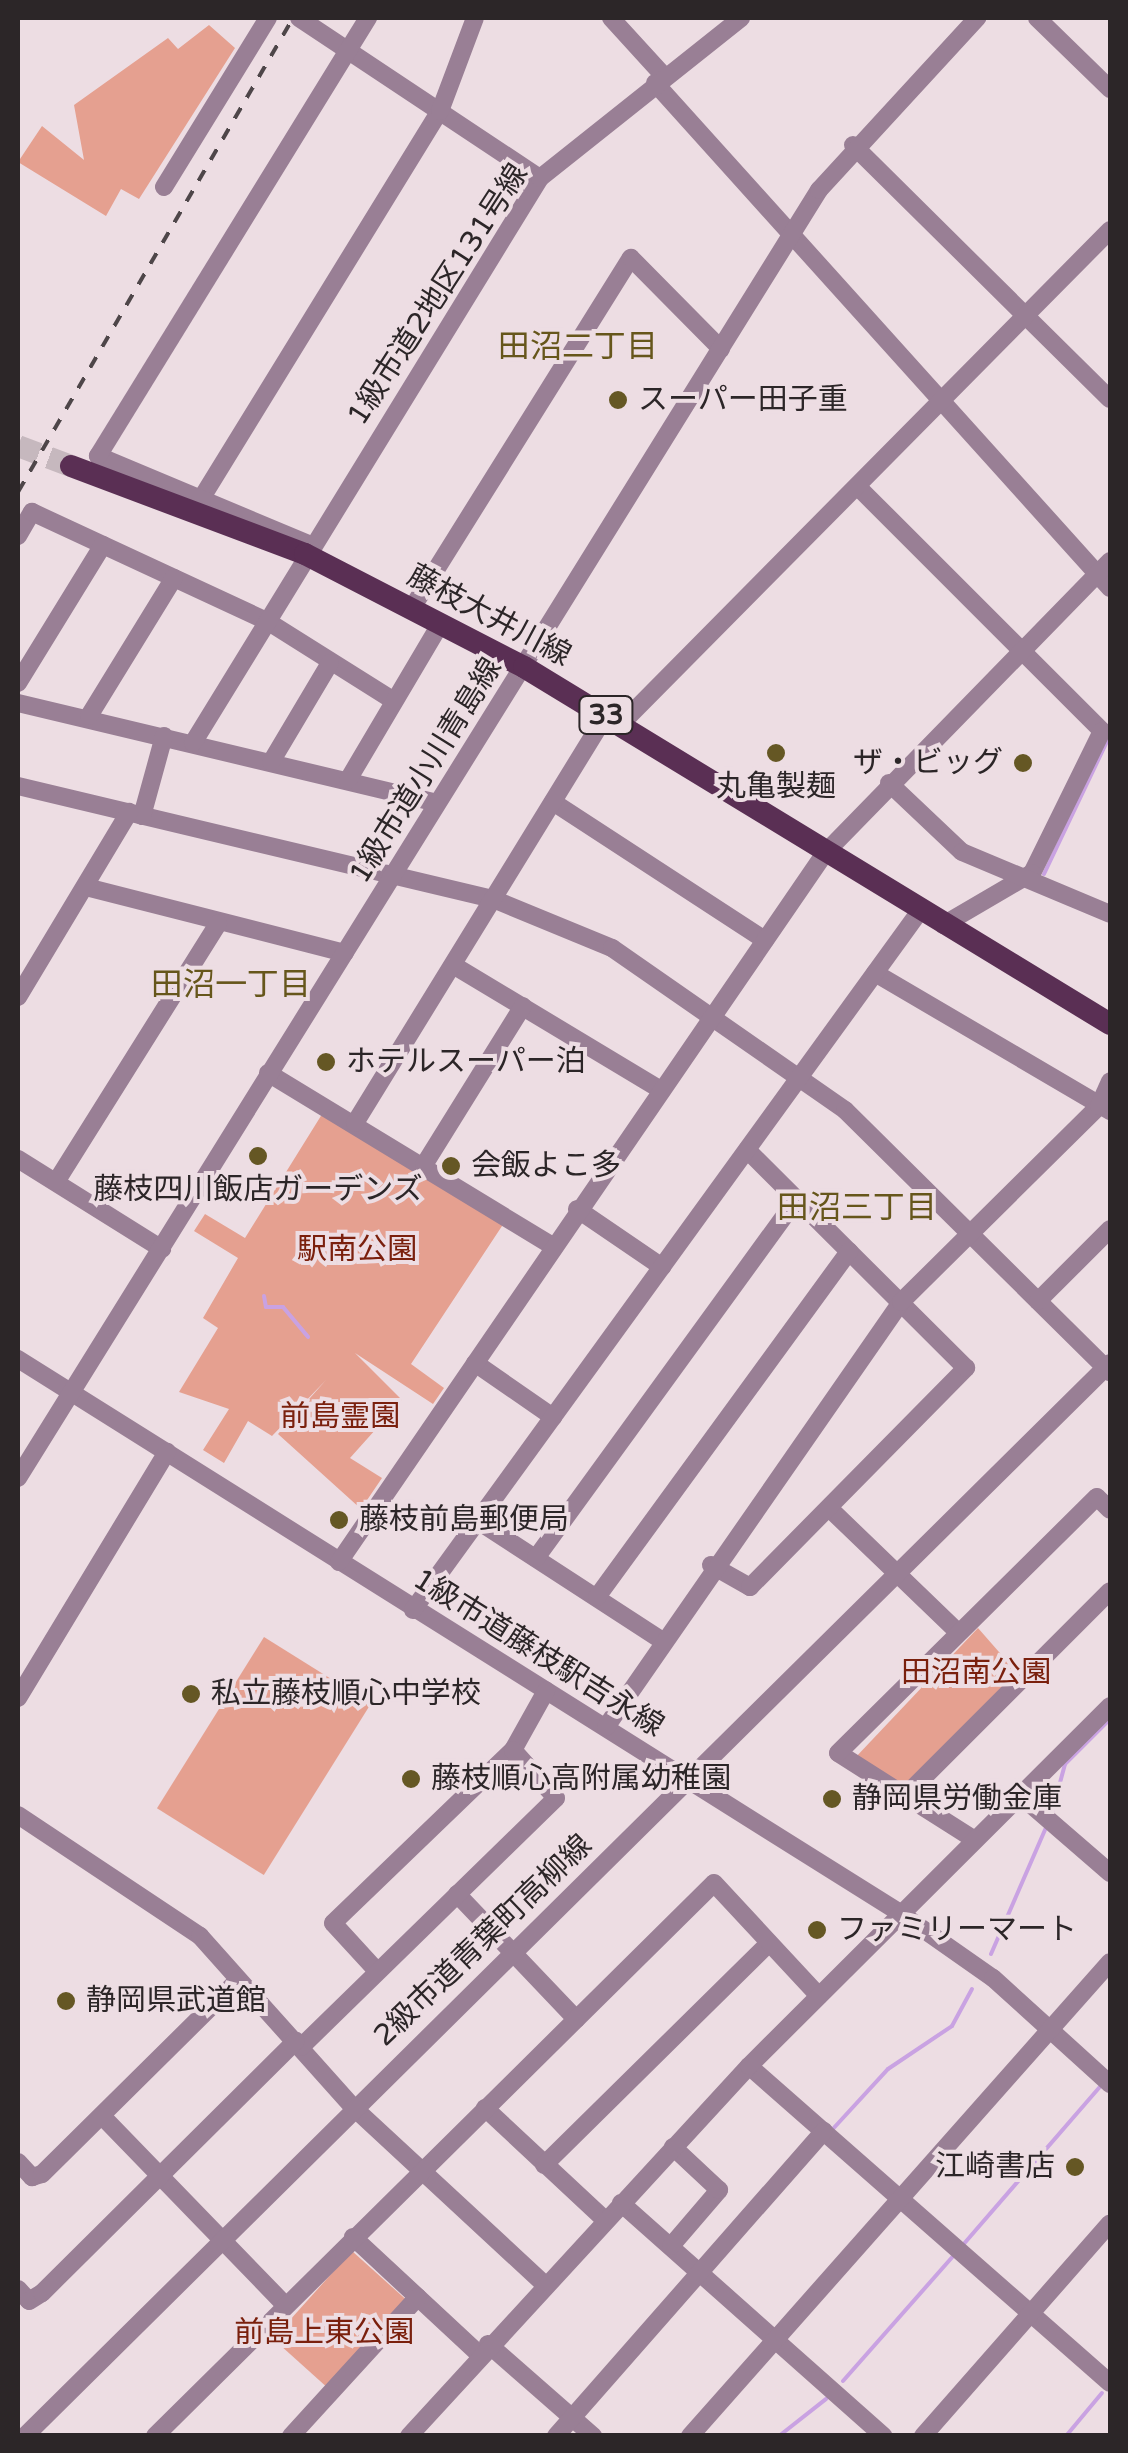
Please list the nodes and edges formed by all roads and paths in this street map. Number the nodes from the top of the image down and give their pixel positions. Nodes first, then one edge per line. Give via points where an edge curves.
1 (268, 18) edge
2 (299, 18) edge
3 (368, 18) edge
4 (475, 18) edge
5 (612, 18) edge
6 (740, 18) edge
7 (978, 18) edge
8 (1037, 18) edge
9 (347, 51) junction
10 (660, 80) junction
11 (1110, 89) edge
12 (440, 111) junction
13 (853, 146) junction
14 (540, 178) junction
15 (164, 187) dead end
16 (1110, 230) edge
17 (791, 234) junction
18 (1024, 318) junction
19 (721, 349) junction
20 (1110, 399) edge
21 (943, 402) junction
22 (70, 466) tunnel mouth
23 (858, 487) junction
24 (202, 499) junction
25 (18, 536) edge
26 (103, 545) junction
27 (308, 550) junction
28 (1106, 575) edge
29 (174, 578) junction
30 (412, 608) junction
31 (267, 621) junction
32 (440, 623) junction
33 (1022, 650) junction
34 (330, 662) junction
35 (524, 667) junction
36 (18, 684) edge
37 (394, 701) junction
38 (18, 703) edge
39 (89, 716) junction
40 (614, 719) junction
41 (164, 736) junction
42 (193, 743) junction
43 (271, 762) junction
44 (348, 780) junction
45 (889, 782) junction
46 (18, 786) edge
47 (436, 802) junction
48 (552, 802) junction
49 (136, 814) junction
50 (824, 852) junction
51 (393, 874) junction
52 (1019, 882) junction
53 (86, 887) junction
54 (493, 899) junction
55 (920, 911) junction
56 (1110, 914) edge
57 (218, 924) junction
58 (944, 925) junction
59 (764, 940) junction
60 (345, 953) junction
61 (453, 965) junction
62 (875, 973) junction
63 (18, 997) edge
64 (523, 1006) junction
65 (712, 1014) junction
66 (1110, 1024) edge
67 (268, 1072) junction
68 (802, 1074) junction
69 (1110, 1081) edge
70 (659, 1090) junction
71 (1105, 1108) edge
72 (355, 1123) junction
73 (747, 1150) junction
74 (18, 1159) edge
75 (424, 1165) junction
76 (56, 1182) junction
77 (797, 1199) junction
78 (577, 1209) junction
79 (1110, 1230) edge
80 (970, 1234) junction
81 (552, 1246) junction
82 (162, 1249) junction
83 (849, 1251) junction
84 (662, 1266) junction
85 (900, 1302) junction
86 (1038, 1302) junction
87 (18, 1359) edge
88 (475, 1364) junction
89 (1109, 1368) edge
90 (71, 1391) junction
91 (553, 1417) junction
92 (167, 1452) junction
93 (18, 1478) edge
94 (829, 1508) junction
95 (1110, 1510) edge
96 (478, 1521) junction
97 (536, 1558) junction
98 (339, 1562) junction
99 (712, 1565) junction
100 (898, 1573) junction
101 (1110, 1591) edge
102 (597, 1597) junction
103 (413, 1610) junction
104 (958, 1632) junction
105 (660, 1639) junction
106 (546, 1690) junction
107 (18, 1698) edge
108 (1110, 1706) edge
109 (606, 1727) junction
110 (513, 1750) junction
111 (688, 1778) junction
112 (1020, 1795) junction
113 (904, 1796) junction
114 (18, 1814) edge
115 (975, 1840) junction
116 (1110, 1873) edge
117 (457, 1894) junction
118 (900, 1913) junction
119 (770, 1942) junction
120 (512, 1952) junction
121 (1110, 1962) edge
122 (377, 1971) junction
123 (238, 1980) junction
124 (819, 1996) junction
125 (576, 2019) junction
126 (1055, 2030) junction
127 (298, 2044) junction
128 (750, 2066) junction
129 (1107, 2081) edge
130 (353, 2107) junction
131 (485, 2108) junction
132 (102, 2116) junction
133 (824, 2131) junction
134 (674, 2147) junction
135 (18, 2162) edge
136 (544, 2165) junction
137 (421, 2170) junction
138 (162, 2176) junction
139 (900, 2199) junction
140 (622, 2202) junction
141 (605, 2220) junction
142 (1110, 2223) edge
143 (353, 2237) junction
144 (225, 2243) junction
145 (671, 2246) junction
146 (701, 2272) junction
147 (545, 2285) junction
148 (18, 2288) edge
149 (418, 2296) junction
150 (284, 2304) junction
151 (1031, 2312) junction
152 (776, 2338) junction
153 (484, 2349) junction
154 (1110, 2383) edge
155 (572, 2416) junction
156 (26, 2436) edge
157 (155, 2436) edge
158 (291, 2436) edge
159 (409, 2436) edge
160 (556, 2436) edge
161 (593, 2436) edge
162 (690, 2436) edge
163 (883, 2436) edge
164 (923, 2436) edge

1 - 15 street
2 - 9 street
3 - 9 street
4 - 12 street
5 - 10 street
6 - 10 street, 1級市道2地区131号線
7 - 13 street, 1級市道小川青島線
8 - 11 street
9 - 12 street
9 - 24 street via 98,456
10 - 14 street, 1級市道2地区131号線
10 - 17 street
12 - 14 street
12 - 24 street
13 - 17 street, 1級市道小川青島線
13 - 18 street
14 - 27 street, 1級市道2地区131号線
16 - 18 street
17 - 19 street, 1級市道小川青島線
17 - 21 street
18 - 20 street
18 - 21 street
19 - 30 street via 631,258
19 - 35 street, 1級市道小川青島線
21 - 23 street
21 - 28 street
22 - 27 main road, 藤枝大井川線 / 33
23 - 33 street
23 - 40 street
24 - 27 street
25 - 26 street via 32,512
26 - 29 street
26 - 36 street
27 - 30 main road, 藤枝大井川線 / 33
27 - 31 street, 1級市道2地区131号線
28 - 33 street
29 - 31 street
29 - 39 street
30 - 32 main road, 藤枝大井川線 / 33
31 - 34 street
31 - 42 street, 1級市道2地区131号線
32 - 35 main road, 藤枝大井川線 / 33
32 - 37 street
33 - 45 street
33 - 52 street via 1102,731 1032,873
34 - 37 street
34 - 43 street
35 - 40 main road, 藤枝大井川線 / 33
35 - 47 street, 1級市道小川青島線
37 - 44 street
38 - 39 street
39 - 41 street
40 - 48 street
40 - 50 main road, 藤枝大井川線 / 33
41 - 42 street
41 - 49 street
42 - 43 street
43 - 44 street
44 - 47 street
45 - 50 street
45 - 52 street via 962,852
46 - 49 street
47 - 51 street, 1級市道小川青島線
48 - 54 street
48 - 59 street
49 - 51 street
49 - 53 street
50 - 55 main road, 藤枝大井川線 / 33
50 - 59 street
51 - 54 street
51 - 60 street, 1級市道小川青島線
52 - 56 street
52 - 58 street
53 - 57 street
53 - 63 street
54 - 61 street
54 - 65 street via 599,942
55 - 58 main road, 藤枝大井川線 / 33
55 - 62 street
57 - 60 street
57 - 76 street
58 - 66 main road, 藤枝大井川線 / 33
59 - 65 street
60 - 67 street, 1級市道小川青島線
61 - 64 street
61 - 72 street
62 - 68 street
62 - 71 street
64 - 70 street
64 - 75 street
65 - 68 street
65 - 70 street
67 - 72 street
67 - 82 street, 1級市道小川青島線
68 - 73 street
68 - 80 street
69 - 71 street
70 - 78 street
71 - 80 street
72 - 75 street
73 - 77 street
73 - 84 street
74 - 76 street
75 - 81 street
76 - 82 street
77 - 83 street
77 - 97 street
78 - 81 street
78 - 84 street
79 - 86 street
80 - 85 street
80 - 86 street
81 - 88 street
82 - 90 street, 1級市道小川青島線
83 - 85 street
83 - 102 street
84 - 91 street
85 - 94 street via 966,1368
85 - 99 street
86 - 89 street
87 - 90 street, 1級市道藤枝駅吉永線
88 - 91 street
88 - 98 street
89 - 100 street, 2級市道青葉町高柳線
90 - 92 street, 1級市道藤枝駅吉永線
90 - 93 street, 1級市道小川青島線
91 - 96 street
92 - 98 street, 1級市道藤枝駅吉永線
92 - 107 street
94 - 99 street via 750,1588
94 - 100 street
95 - 104 street via 1097,1497
96 - 97 street
96 - 103 street
97 - 102 street
98 - 103 street, 1級市道藤枝駅吉永線
99 - 105 street
100 - 104 street
100 - 111 street, 2級市道青葉町高柳線
101 - 113 street
102 - 105 street
103 - 106 street, 1級市道藤枝駅吉永線
104 - 113 street via 838,1753
105 - 109 street
106 - 109 street, 1級市道藤枝駅吉永線
106 - 110 street
108 - 112 street
109 - 111 street, 1級市道藤枝駅吉永線
110 - 117 street via 556,1798
110 - 122 street via 333,1922
111 - 118 street, 1級市道藤枝駅吉永線
111 - 120 street, 2級市道青葉町高柳線
112 - 115 street
112 - 116 street
113 - 115 street
114 - 123 street via 176,1915
115 - 118 street
117 - 120 street
117 - 122 street
118 - 124 street
118 - 126 street, 1級市道藤枝駅吉永線
119 - 124 street
119 - 125 street via 714,1882
119 - 136 street
120 - 125 street
120 - 130 street, 2級市道青葉町高柳線
121 - 126 street
122 - 127 street
123 - 127 street
123 - 132 street
124 - 128 street
125 - 131 street
126 - 129 street, 1級市道藤枝駅吉永線
126 - 139 street
127 - 130 street
127 - 138 street
128 - 133 street
128 - 134 street
130 - 137 street
130 - 144 street, 2級市道青葉町高柳線
131 - 136 street
131 - 137 street
132 - 135 street via 42,2174 32,2177
132 - 138 street
133 - 139 street
133 - 146 street
134 - 140 street
134 - 145 street via 719,2190
136 - 141 street
137 - 143 street
137 - 147 street
138 - 144 street
138 - 148 street via 42,2293 29,2301
139 - 151 street
139 - 152 street
140 - 141 street
140 - 145 street
141 - 147 street
142 - 151 street
143 - 149 street
143 - 150 street
144 - 150 street
144 - 156 street, 2級市道青葉町高柳線
145 - 146 street
146 - 152 street
146 - 155 street
147 - 153 street
149 - 153 street
149 - 158 street
150 - 157 street
151 - 154 street
151 - 164 street
152 - 162 street
152 - 163 street
153 - 155 street
153 - 159 street
155 - 160 street
155 - 161 street

